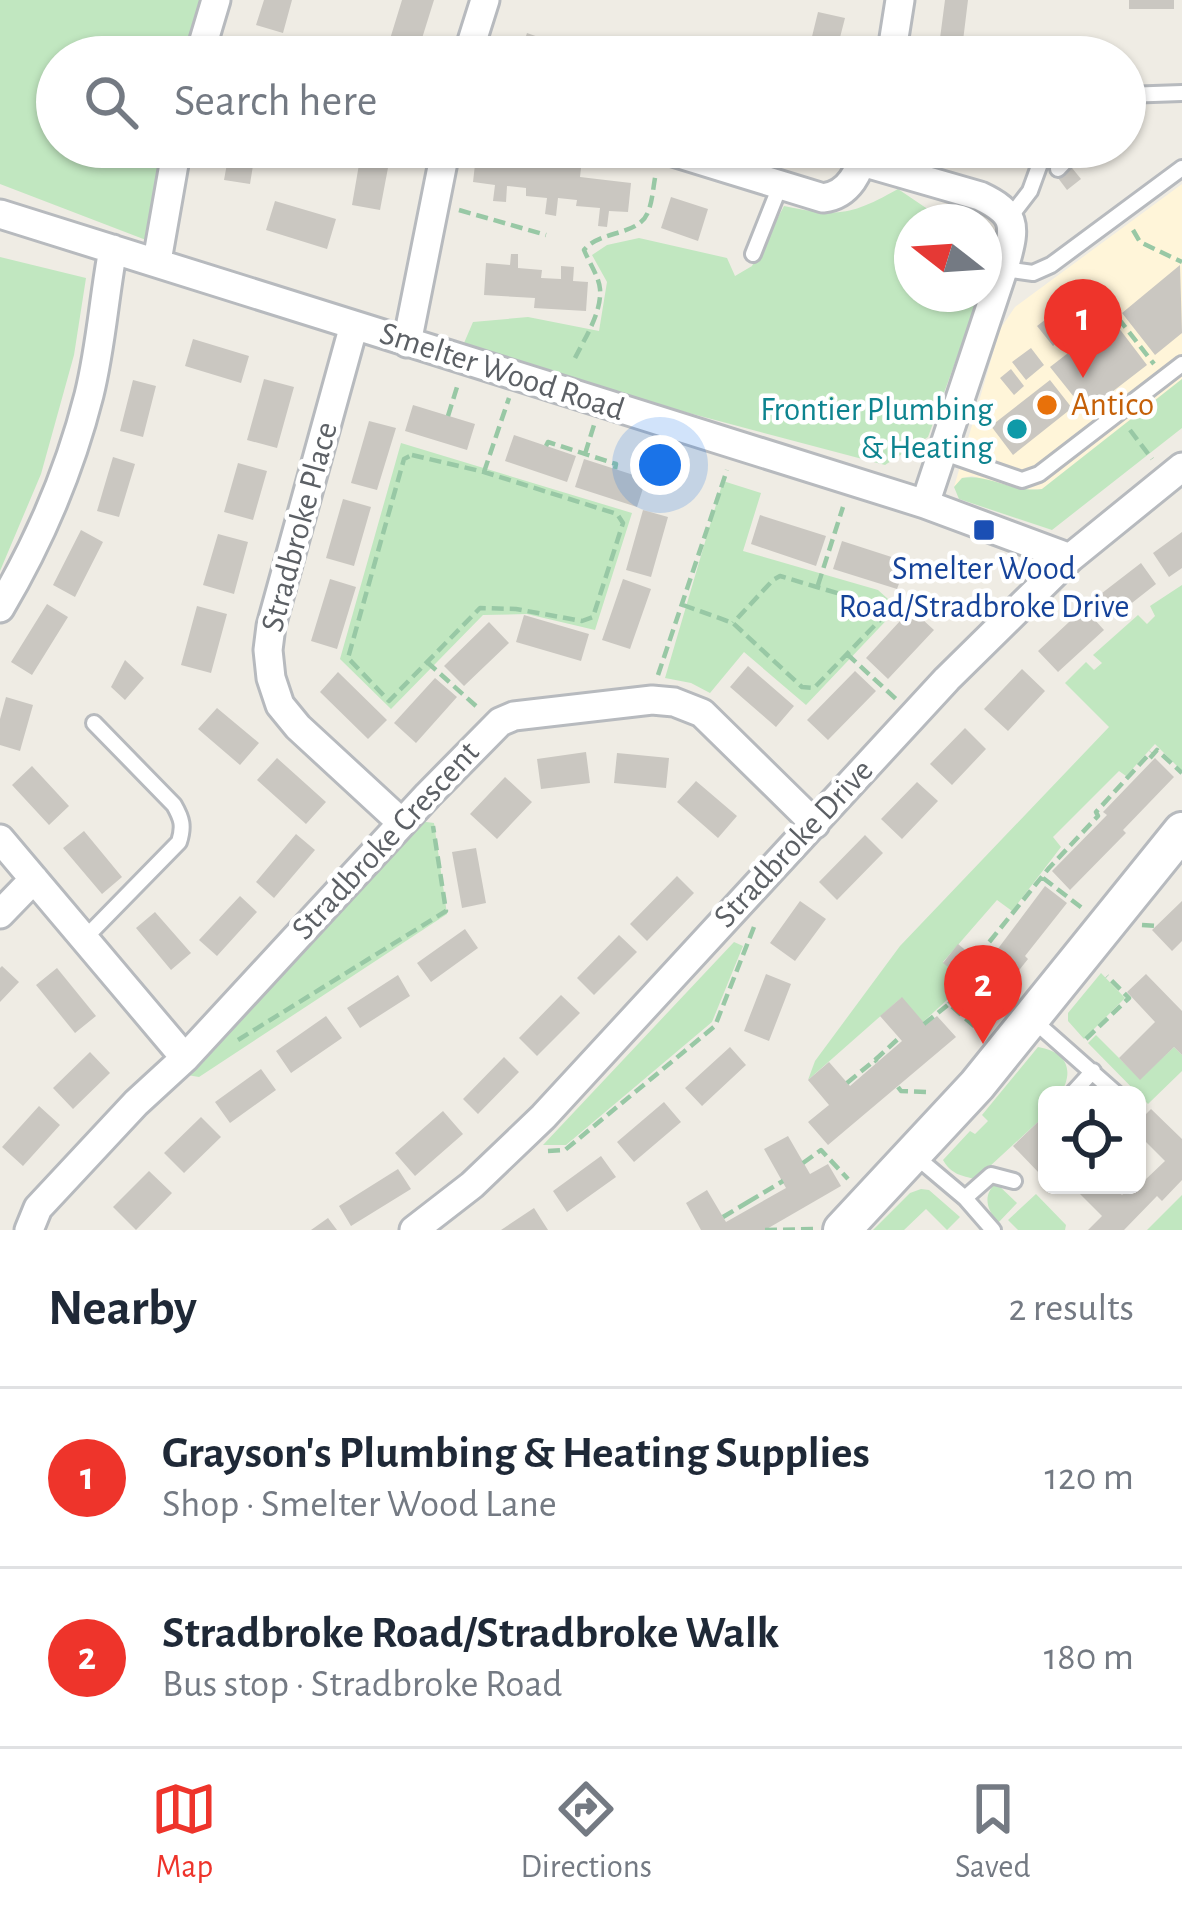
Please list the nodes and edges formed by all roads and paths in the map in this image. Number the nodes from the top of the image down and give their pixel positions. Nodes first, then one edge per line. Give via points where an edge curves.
1 (216, 0) edge
2 (485, 0) edge
3 (900, 0) edge
4 (205, 36) edge
5 (474, 36) edge
6 (894, 36) edge
7 (1182, 93) edge
8 (1146, 94) edge
9 (173, 168) edge
10 (442, 168) edge
11 (656, 168) edge
12 (711, 168) edge
13 (857, 168) edge
14 (903, 168) edge
15 (1038, 168) edge
16 (1182, 168) edge
17 (780, 186) junction
18 (455, 209) dead end
19 (0, 214) edge
20 (1121, 214) junction
21 (1010, 217) junction
22 (546, 235) dead end
23 (113, 249) junction
24 (753, 254) dead end
25 (157, 261) junction
26 (1182, 262) edge
27 (1002, 263) joint
28 (987, 312) edge
29 (1118, 318) dead end
30 (354, 325) junction
31 (407, 343) junction
32 (575, 358) dead end
33 (1154, 364) dead end
34 (1182, 364) edge
35 (513, 385) dead end
36 (456, 390) dead end
37 (448, 416) dead end
38 (1123, 421) dead end
39 (592, 431) dead end
40 (546, 446) dead end
41 (944, 453) junction
42 (585, 454) junction
43 (1168, 465) edge
44 (615, 470) dead end
45 (727, 470) dead end
46 (484, 472) junction
47 (926, 504) junction
48 (843, 507) dead end
49 (1070, 559) junction
50 (818, 585) junction
51 (683, 605) junction
52 (0, 608) edge
53 (734, 623) junction
54 (848, 654) junction
55 (427, 662) junction
56 (656, 681) dead end
57 (887, 691) dead end
58 (481, 710) dead end
59 (94, 723) dead end
60 (1182, 773) edge
61 (432, 821) dead end
62 (402, 823) junction
63 (815, 824) junction
64 (1182, 831) edge
65 (0, 839) edge
66 (1043, 878) junction
67 (34, 879) junction
68 (0, 914) edge
69 (1090, 914) dead end
70 (754, 926) dead end
71 (84, 939) junction
72 (978, 956) dead end
73 (1099, 967) dead end
74 (967, 982) dead end
75 (949, 1004) junction
76 (1032, 1019) junction
77 (924, 1024) dead end
78 (898, 1038) dead end
79 (991, 1041) dead end
80 (233, 1043) dead end
81 (1082, 1043) dead end
82 (185, 1058) junction
83 (1093, 1071) junction
84 (847, 1083) dead end
85 (1079, 1086) edge
86 (1109, 1086) edge
87 (898, 1087) dead end
88 (944, 1092) dead end
89 (548, 1151) dead end
90 (914, 1155) junction
91 (803, 1163) dead end
92 (782, 1181) dead end
93 (1013, 1181) dead end
94 (856, 1187) dead end
95 (965, 1198) junction
96 (723, 1216) dead end
97 (814, 1229) edge
98 (29, 1230) edge
99 (414, 1230) edge
100 (765, 1230) edge
101 (842, 1230) edge
102 (993, 1230) edge

1 - 4 street
2 - 5 street
3 - 6 street
7 - 8 lane
9 - 25 street
10 - 31 street
11 - 32 path via 640,225 593,239 584,250 600,286
12 - 17 street
13 - 17 street via 834,197
14 - 21 street via 980,196
15 - 21 lane
16 - 20 lane
17 - 24 lane
18 - 22 path
19 - 23 street, Smelter Wood Road
20 - 26 path via 1140,242
20 - 27 lane via 1051,265 1033,272
21 - 27 street
23 - 25 street, Smelter Wood Road
23 - 52 street via 89,394 66,469
25 - 30 street, Smelter Wood Road
28 - 41 street
29 - 33 path
30 - 31 street, Smelter Wood Road
30 - 62 street, Stradbroke Place via 268,650 289,716
31 - 47 street, Smelter Wood Road
34 - 41 lane via 1040,474 1022,480
35 - 46 path
36 - 37 path
38 - 43 path
39 - 42 path
40 - 42 path
41 - 47 street
42 - 44 path
43 - 49 street, Stradbroke Drive
45 - 51 path
46 - 55 path via 404,459 348,658 389,701
46 - 55 path via 617,514 622,523 593,617 480,608
47 - 49 street, Smelter Wood Road
48 - 50 path
49 - 63 street, Stradbroke Drive via 946,679
50 - 53 path via 780,576
50 - 54 path via 867,602 879,621
51 - 53 path
51 - 56 path
53 - 54 path via 802,687 814,688
54 - 57 path
55 - 58 path
59 - 71 lane via 174,805 183,830
60 - 66 path via 1157,750
61 - 80 path via 446,911
62 - 63 street, Stradbroke Crescent via 500,722 652,700 702,713
62 - 82 street, Stradbroke Crescent
63 - 99 street, Stradbroke Drive via 543,1117
64 - 76 street
65 - 67 street
66 - 69 path
66 - 72 path
67 - 68 street
67 - 71 street
70 - 89 path via 716,1026 566,1150
71 - 82 street
73 - 81 path via 1129,998
74 - 75 path
75 - 77 path
75 - 79 path
76 - 83 lane
76 - 90 street
78 - 84 path
82 - 98 street, Stradbroke Crescent via 38,1208
83 - 85 lane
83 - 86 lane
87 - 88 path
90 - 95 lane
90 - 101 street
91 - 94 path via 821,1150
92 - 96 path
93 - 95 lane via 991,1175
95 - 102 lane
97 - 100 path

